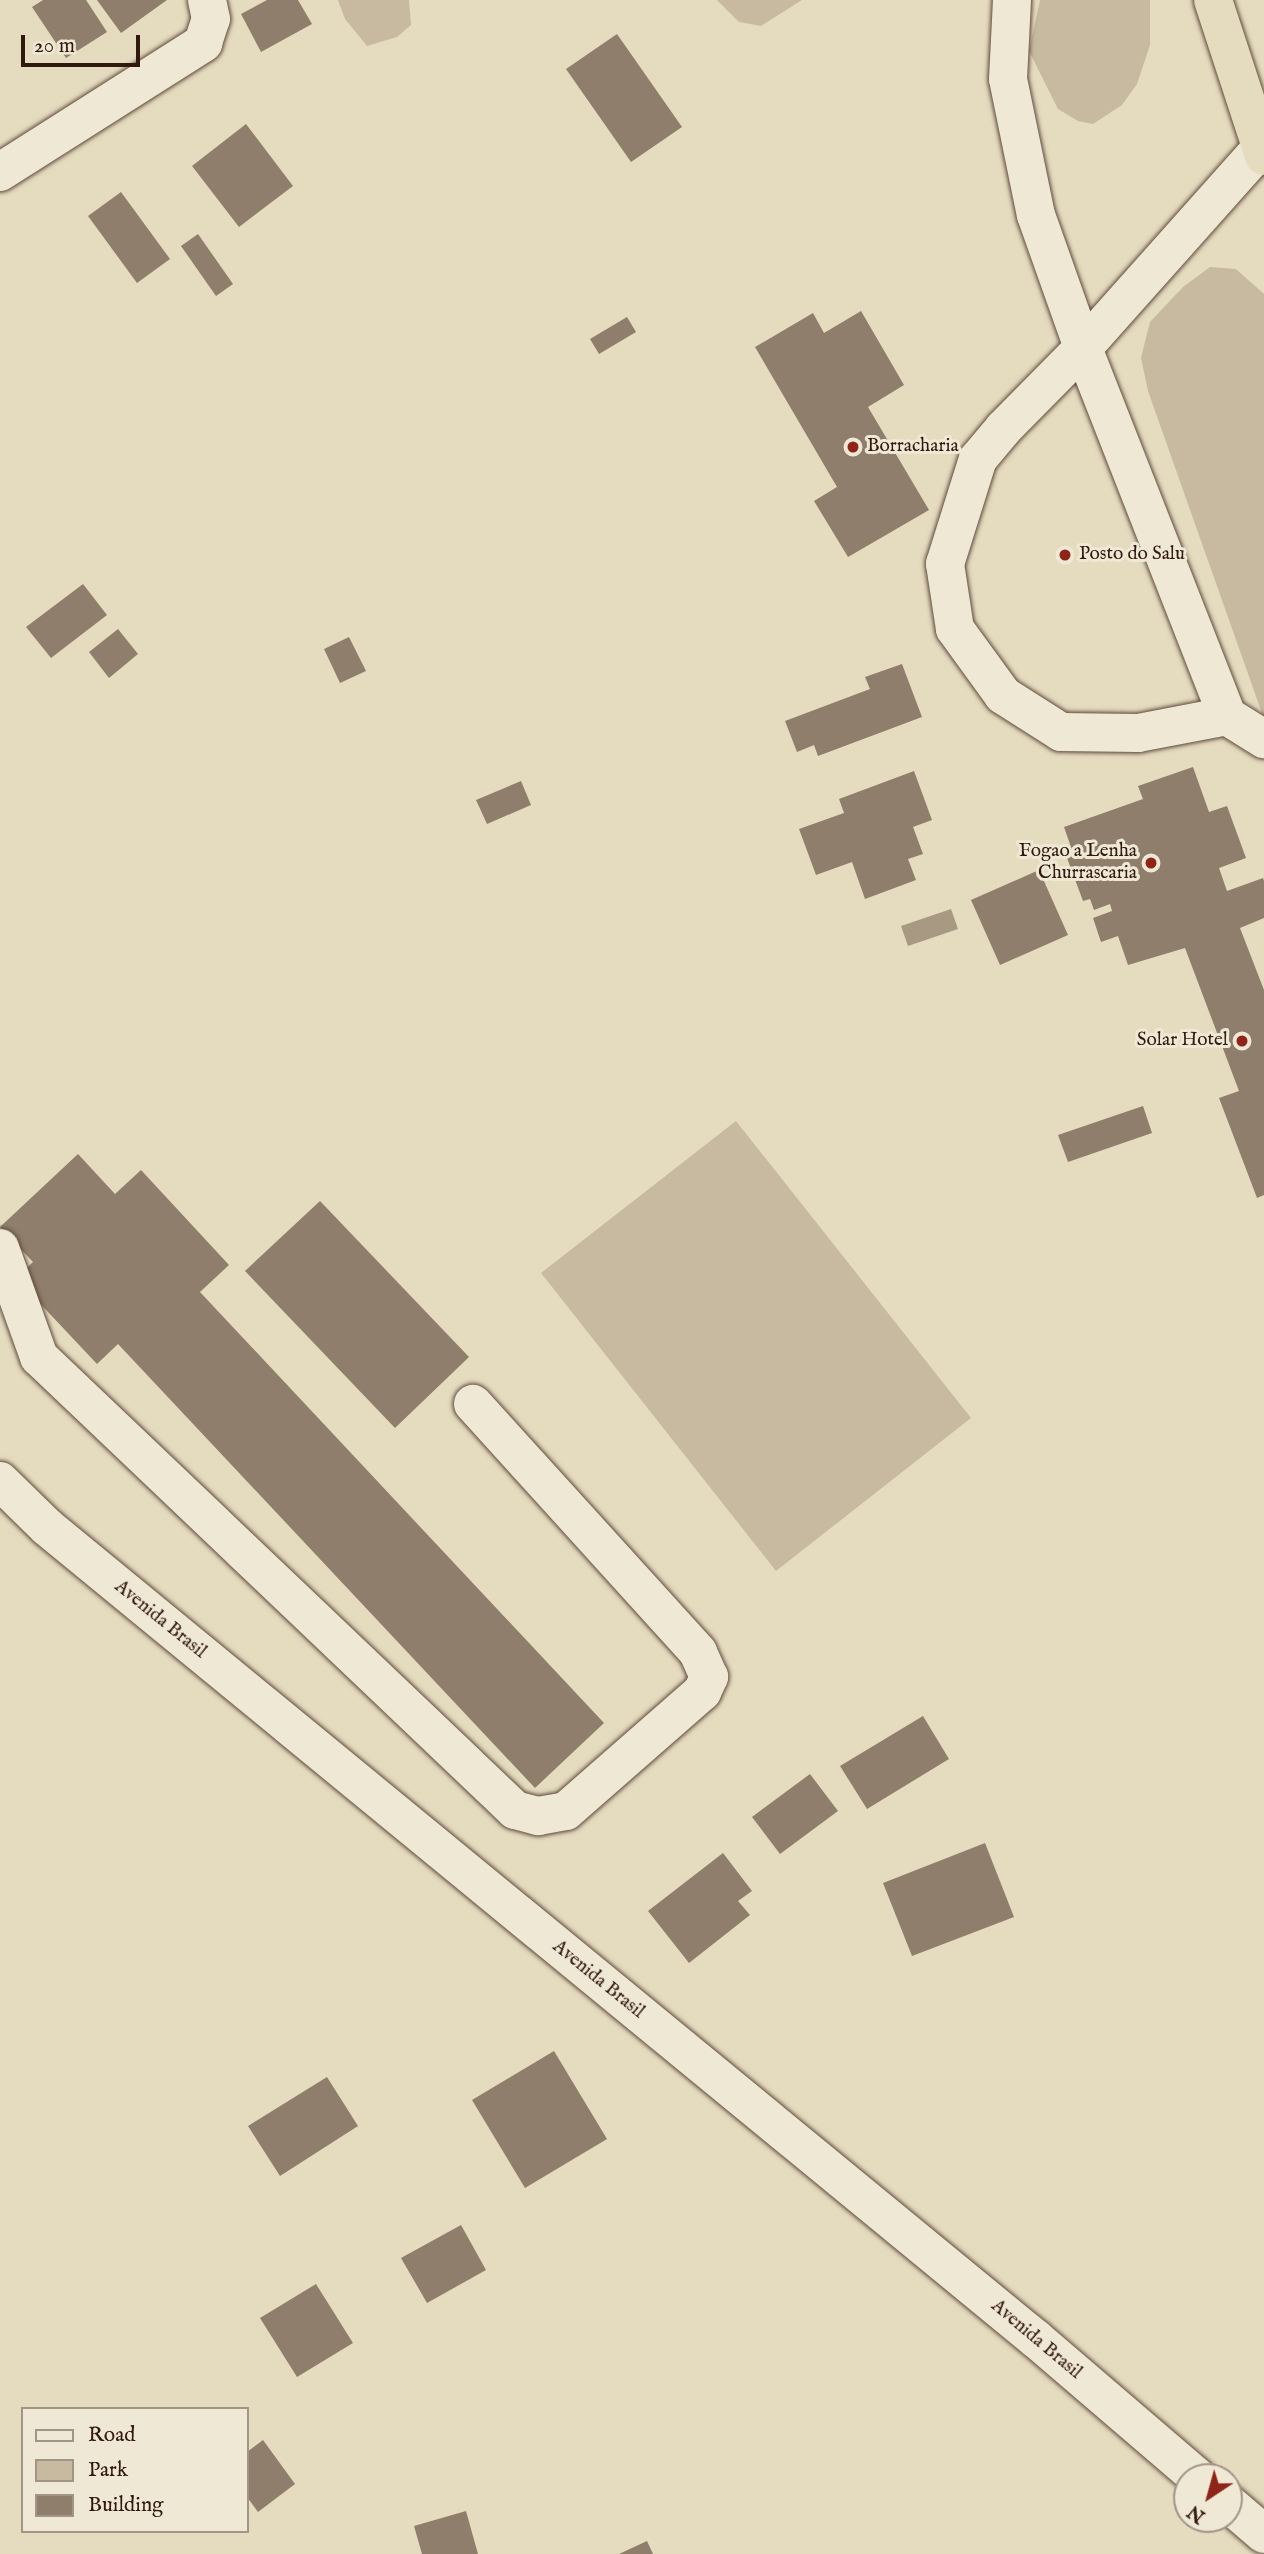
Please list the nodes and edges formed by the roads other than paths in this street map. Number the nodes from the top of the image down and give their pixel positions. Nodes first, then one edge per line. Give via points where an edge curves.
1 (207, 0) edge
2 (1012, 0) edge
3 (1213, 0) edge
4 (1263, 152) edge
5 (0, 172) edge
6 (1083, 348) junction
7 (1227, 716) junction
8 (1264, 739) edge
9 (0, 1248) edge
10 (472, 1404) dead end
11 (0, 1481) edge
12 (1182, 2463) edge
13 (1243, 2516) edge
14 (1264, 2534) edge

1 - 5 street via 211,19 202,43
2 - 6 street via 1008,79 1036,215
3 - 4 highway
4 - 6 street
6 - 7 street
6 - 7 street via 978,459 946,564 955,629 1003,695 1061,732 1138,733
7 - 8 street
9 - 10 street via 39,1357 515,1810 538,1816 566,1811 702,1692 709,1677 698,1653
11 - 12 street, Avenida Brasil via 57,1536
13 - 14 street

